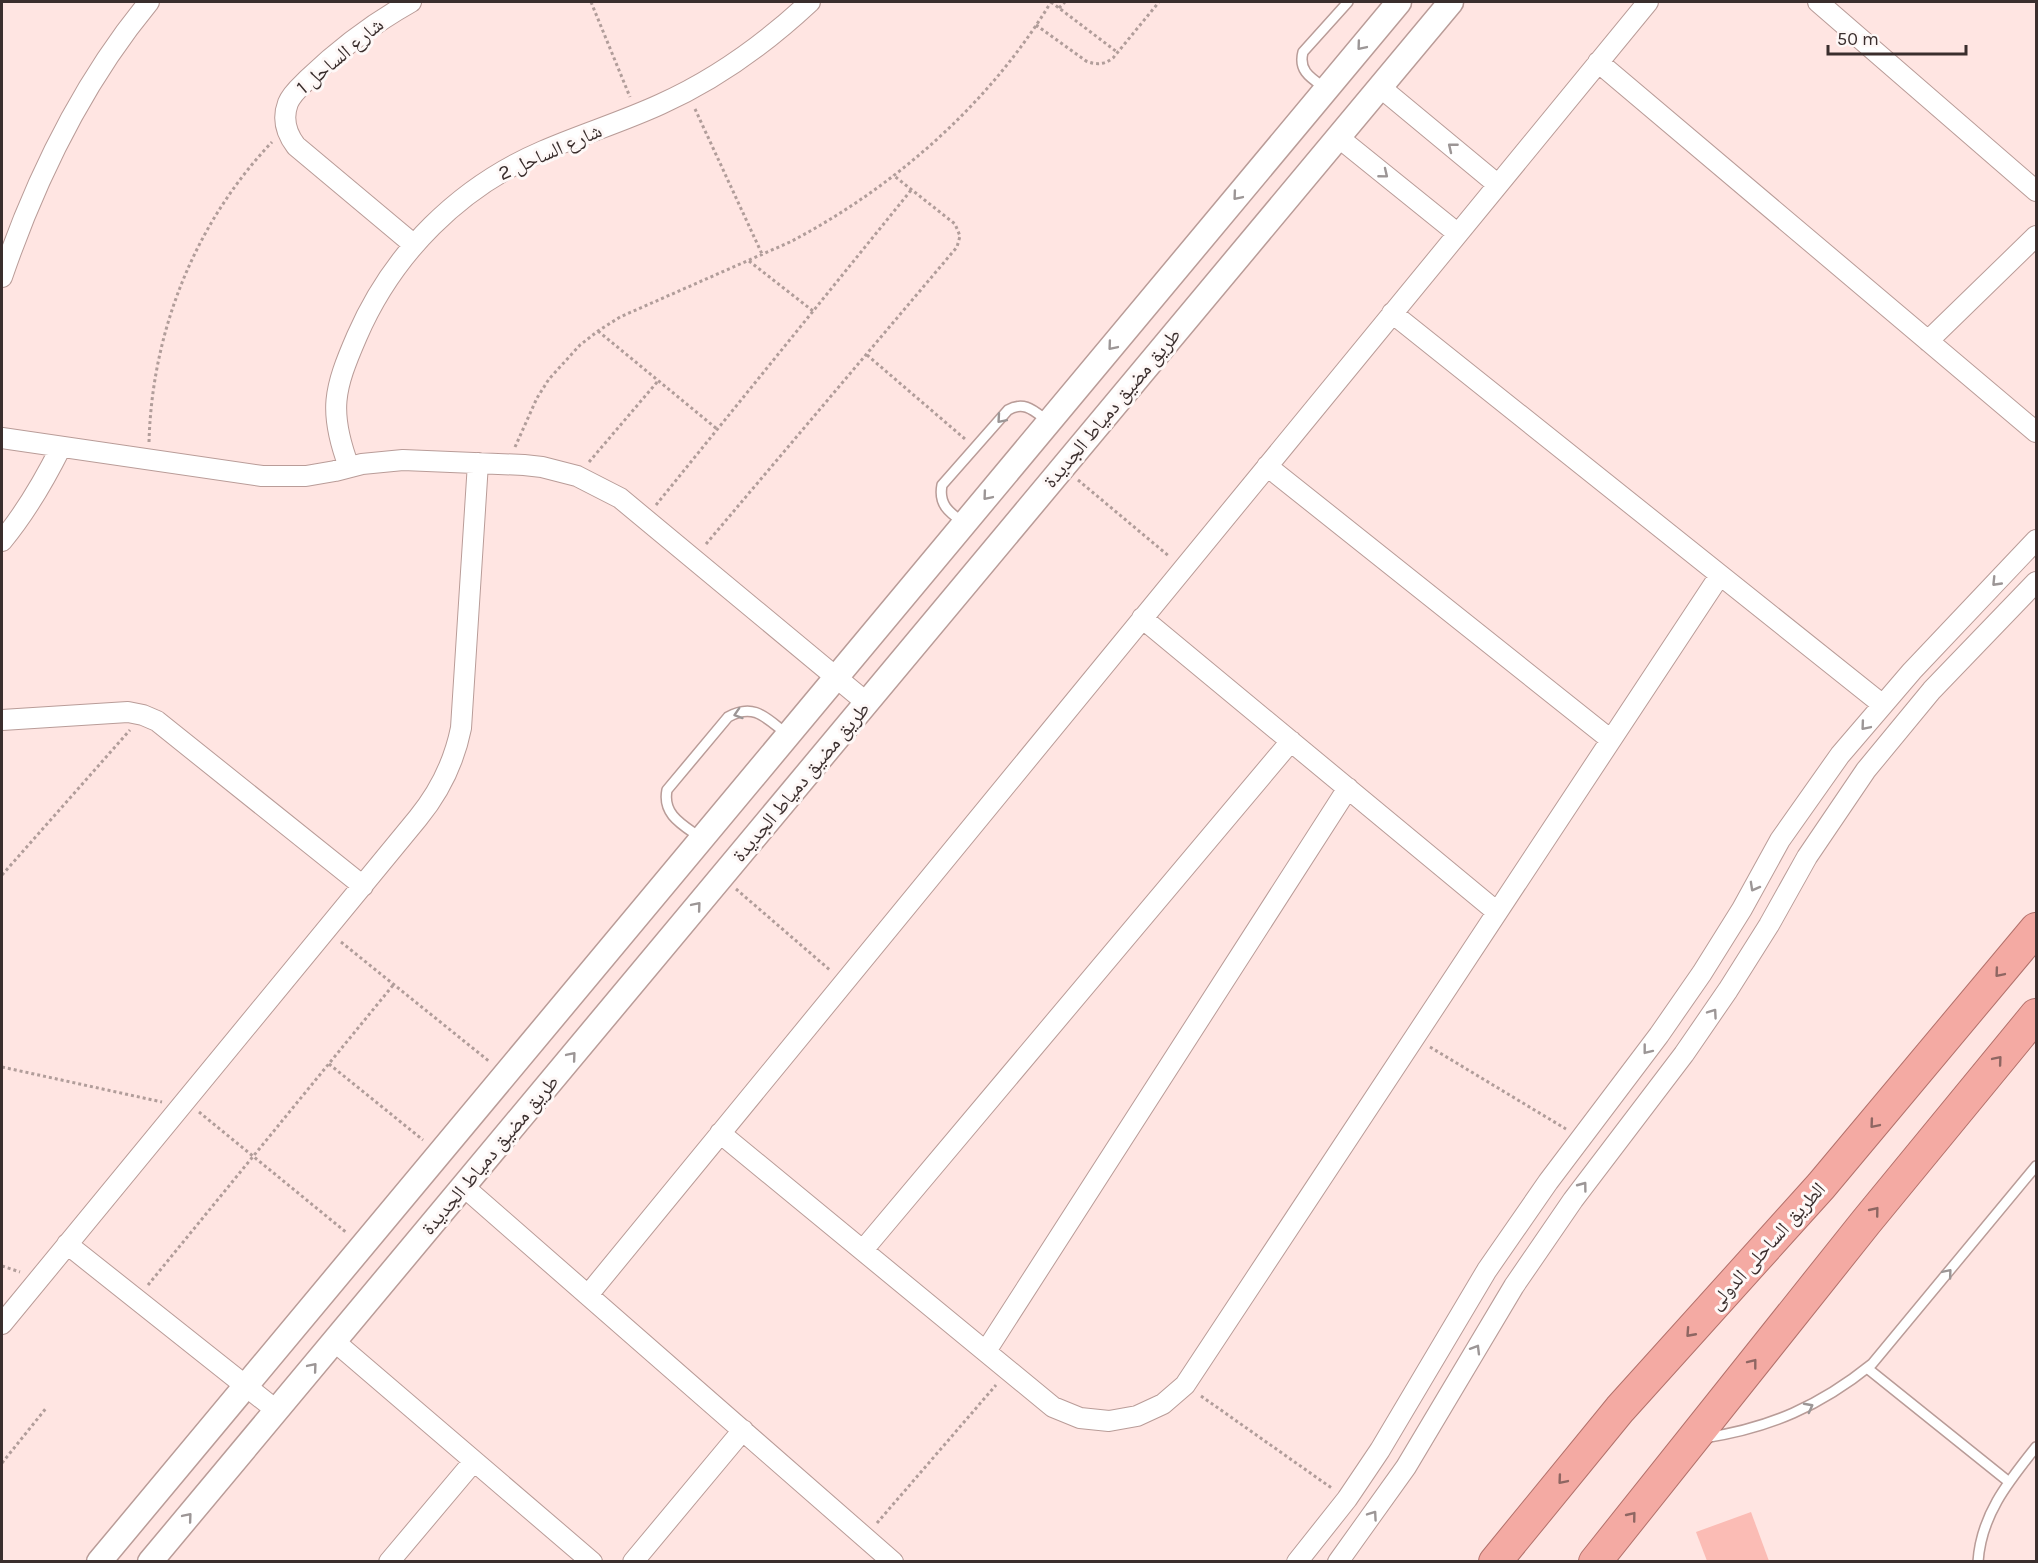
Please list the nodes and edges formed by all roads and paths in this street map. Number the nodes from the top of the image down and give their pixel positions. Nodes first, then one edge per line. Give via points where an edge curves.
1 (149, 2) edge
2 (411, 2) edge
3 (591, 2) edge
4 (810, 2) edge
5 (1051, 2) edge
6 (1065, 2) edge
7 (1159, 2) edge
8 (1348, 2) edge
9 (1399, 2) edge
10 (1451, 2) edge
11 (1648, 2) edge
12 (1818, 2) edge
13 (1059, 8) junction
14 (1035, 25) junction
15 (1117, 52) junction
16 (1598, 62) junction
17 (1380, 87) junction
18 (1326, 89) junction
19 (687, 92) junction
20 (636, 115) junction
21 (286, 127) junction
22 (1338, 137) junction
23 (893, 175) junction
24 (1497, 184) junction
25 (912, 189) junction
26 (2037, 191) edge
27 (1457, 233) junction
28 (2037, 236) edge
29 (414, 244) junction
30 (762, 254) junction
31 (749, 261) junction
32 (2, 277) edge
33 (813, 311) junction
34 (1392, 313) junction
35 (598, 331) junction
36 (1928, 341) junction
37 (867, 355) junction
38 (658, 381) junction
39 (1049, 422) junction
40 (717, 429) junction
41 (2037, 432) edge
42 (2, 438) edge
43 (61, 447) junction
44 (976, 447) junction
45 (148, 459) junction
46 (478, 463) junction
47 (506, 465) junction
48 (1267, 466) junction
49 (349, 467) junction
50 (1063, 467) junction
51 (577, 476) junction
52 (644, 519) junction
53 (964, 523) junction
54 (2037, 540) edge
55 (2, 541) edge
56 (693, 559) junction
57 (1183, 568) junction
58 (1720, 575) junction
59 (2037, 582) edge
60 (1142, 618) junction
61 (836, 677) junction
62 (867, 703) junction
63 (1882, 705) junction
64 (143, 715) junction
65 (2, 720) edge
66 (788, 735) junction
67 (1611, 740) junction
68 (1291, 741) junction
69 (1348, 788) junction
70 (702, 839) junction
71 (2, 875) edge
72 (722, 877) junction
73 (363, 886) junction
74 (1497, 912) junction
75 (2037, 929) edge
76 (326, 930) junction
77 (844, 982) junction
78 (394, 984) junction
79 (2037, 1015) edge
80 (1414, 1038) junction
81 (328, 1064) junction
82 (2, 1067) edge
83 (505, 1074) junction
84 (184, 1104) junction
85 (720, 1133) junction
86 (1580, 1138) junction
87 (439, 1153) junction
88 (253, 1156) junction
89 (2037, 1166) edge
90 (463, 1186) junction
91 (67, 1244) junction
92 (363, 1245) junction
93 (863, 1250) junction
94 (588, 1295) junction
95 (137, 1299) junction
96 (2, 1324) edge
97 (334, 1341) junction
98 (986, 1351) junction
99 (1867, 1368) junction
100 (1009, 1370) junction
101 (1185, 1385) junction
102 (246, 1386) junction
103 (47, 1407) dead end
104 (276, 1410) junction
105 (743, 1430) junction
106 (1693, 1440) junction
107 (2037, 1447) edge
108 (474, 1461) junction
109 (2, 1463) edge
110 (2009, 1482) junction
111 (1347, 1499) junction
112 (865, 1537) junction
113 (99, 1562) edge
114 (150, 1562) edge
115 (389, 1562) edge
116 (592, 1562) edge
117 (633, 1562) edge
118 (893, 1562) edge
119 (1297, 1562) edge
120 (1338, 1562) edge
121 (1495, 1562) edge
122 (1595, 1562) edge
123 (1978, 1562) edge

1 - 32 street via 104,62 64,130
2 - 21 street, شارع الساحل 1 via 352,41 292,94 286,110
3 - 20 path
4 - 19 street, شارع الساحل 2 via 766,40
5 - 13 path
5 - 14 path
6 - 13 path
7 - 15 path
8 - 18 lane via 1303,52 1306,75
9 -> 18 street, طريق مضيق دمياط الجديدة
10 - 17 street, طريق مضيق دمياط الجديدة
11 - 16 street
12 - 26 street
13 - 15 path
14 - 15 path via 1092,63 1104,64
14 - 23 path via 966,111
16 - 24 street
16 - 36 street
17 - 22 street, طريق مضيق دمياط الجديدة
24 -> 17 street
18 -> 39 street, طريق مضيق دمياط الجديدة
19 - 20 street, شارع الساحل 2
19 - 30 path
20 - 29 street, شارع الساحل 2 via 544,150 496,175 452,207
21 - 29 street via 296,146
21 - 45 path via 232,190 191,260 159,358
22 -> 27 street
22 - 50 street, طريق مضيق دمياط الجديدة
23 - 25 path
23 - 30 path via 818,228
24 - 27 street
25 - 33 path
25 - 37 path via 955,224 959,241
27 - 34 street
28 - 36 street
29 - 49 street, شارع الساحل 2 via 365,316 338,383 335,412 339,440
30 - 31 path
31 - 33 path
31 - 35 path via 620,317
33 - 40 path
34 - 48 street
34 - 58 street
35 - 38 path
35 - 47 path via 549,379
36 - 41 street
37 - 44 path
37 - 56 path
38 - 40 path
38 - 51 path
39 -> 44 lane via 1028,406 1014,407
39 -> 53 street, طريق مضيق دمياط الجديدة
40 - 52 path
42 - 43 street
43 - 45 street
43 - 55 street via 43,483
44 - 53 lane via 941,491 948,512
45 - 49 street via 287,477
46 - 47 street
46 - 49 street via 403,460
46 - 73 street via 458,745 429,806
47 - 51 street via 542,467
48 - 57 street
48 - 67 street
50 - 57 path
50 - 62 street, طريق مضيق دمياط الجديدة
51 - 52 street via 620,498
52 - 56 street
53 - 61 street, طريق مضيق دمياط الجديدة
54 -> 63 street
56 - 61 street
57 - 60 street
58 - 63 street
58 - 67 street
120 -> 59 street via 1407,1467 1520,1277 1728,990 1807,857 1866,770 1932,690
60 - 68 street
60 - 77 street
61 - 62 street
61 - 66 street, طريق مضيق دمياط الجديدة
62 - 72 street, طريق مضيق دمياط الجديدة
63 -> 86 street via 1840,755 1780,840 1702,973
64 - 65 street via 128,712
64 - 71 path
64 - 73 street via 157,722
66 - 70 street, طريق مضيق دمياط الجديدة
66 -> 70 lane via 758,712 734,714 667,790 666,804 671,816
67 - 74 street
68 - 69 street
68 - 93 street
69 - 74 street
69 - 98 street
70 - 83 street, طريق مضيق دمياط الجديدة
72 - 77 path
90 -> 72 street, طريق مضيق دمياط الجديدة
73 - 76 street
74 - 80 street
75 -> 121 highway, الطريق الساحلى الدولى via 1821,1186 1620,1410
76 - 78 path
76 - 84 street
77 - 85 street
78 - 81 path
78 - 83 path
106 -> 79 highway via 1858,1231
80 - 86 path
80 - 101 street
81 - 87 path
81 - 88 path
82 - 84 path
83 - 87 street, طريق مضيق دمياط الجديدة
84 - 88 path
84 - 91 street
85 - 93 street
85 - 94 street
86 - 111 street via 1487,1270
87 - 92 street, طريق مضيق دمياط الجديدة
88 - 92 path
88 - 95 path
99 -> 89 lane
90 - 94 street
90 - 97 street, طريق مضيق دمياط الجديدة
91 - 95 street
91 - 96 street
92 - 102 street, طريق مضيق دمياط الجديدة
93 - 98 street
94 - 105 street
95 - 102 street
104 -> 97 street, طريق مضيق دمياط الجديدة
97 - 108 street
98 - 100 street
106 -> 99 lane via 1748,1430 1801,1411
99 - 110 lane
100 - 101 street via 1053,1407 1080,1418 1108,1421 1146,1412 1163,1404
100 - 112 path
101 - 111 path
102 - 104 street
102 - 113 street, طريق مضيق دمياط الجديدة
103 - 109 path
114 -> 104 street, طريق مضيق دمياط الجديدة
105 - 112 street
105 - 117 street
122 -> 106 highway
107 - 110 lane
108 - 115 street
108 - 116 street
110 - 123 lane via 1986,1522
111 - 119 street
112 - 118 street

